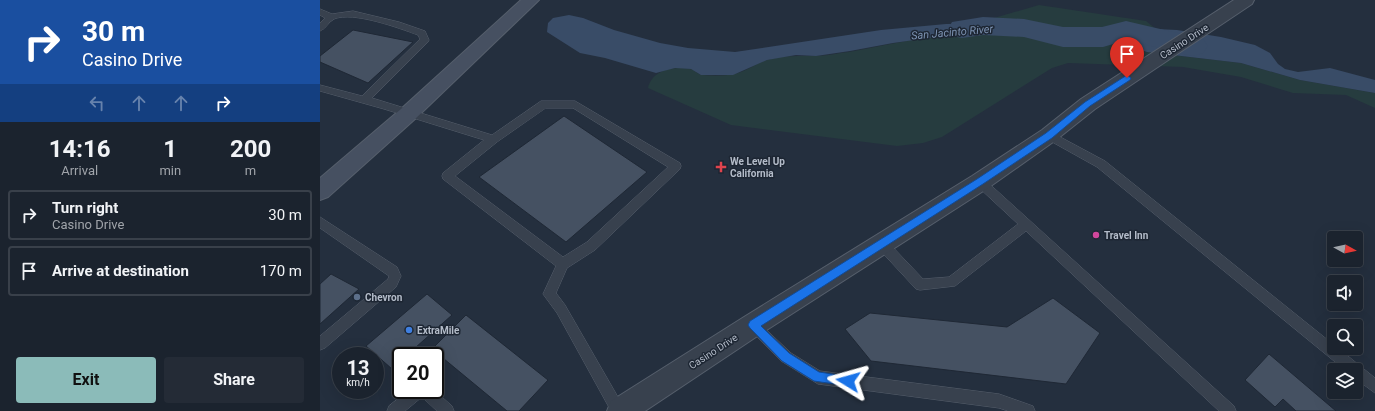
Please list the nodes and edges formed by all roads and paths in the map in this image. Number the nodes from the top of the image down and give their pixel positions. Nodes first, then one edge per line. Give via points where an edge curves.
1 (531, 0) edge
2 (1246, 0) edge
3 (320, 12) edge
4 (331, 17) junction
5 (320, 28) edge
6 (320, 88) edge
7 (365, 99) junction
8 (408, 114) junction
9 (1049, 136) junction
10 (493, 138) junction
11 (980, 182) junction
12 (320, 191) edge
13 (320, 222) edge
14 (1027, 224) junction
15 (882, 244) junction
16 (563, 264) junction
17 (753, 325) junction
18 (320, 344) edge
19 (1346, 363) edge
20 (1363, 376) edge
21 (1375, 386) edge
22 (409, 399) edge
23 (434, 399) edge
24 (394, 411) edge
25 (447, 411) edge
26 (620, 411) edge
27 (1028, 411) edge
28 (1229, 411) edge

1 - 8 main road
2 - 9 street, Casino Drive via 1088,104
3 - 4 lane
4 - 5 lane
4 - 7 lane via 353,14 396,24 422,33 425,40
6 - 7 lane
7 - 8 lane
8 - 10 lane
8 - 12 main road
9 - 11 street, Casino Drive
9 - 19 lane via 1101,164
10 - 16 lane via 447,176
10 - 16 lane via 544,104 575,105 676,166 592,246
11 - 14 lane
11 - 15 street, Casino Drive
13 - 18 lane via 393,271 395,276 392,283
14 - 15 lane via 951,282 920,285
14 - 28 lane
15 - 17 street, Casino Drive
16 - 26 lane via 549,294 561,309
17 - 26 street, Casino Drive
17 - 27 lane via 786,357 818,377 999,401
20 - 21 lane
22 - 24 lane
23 - 25 lane

